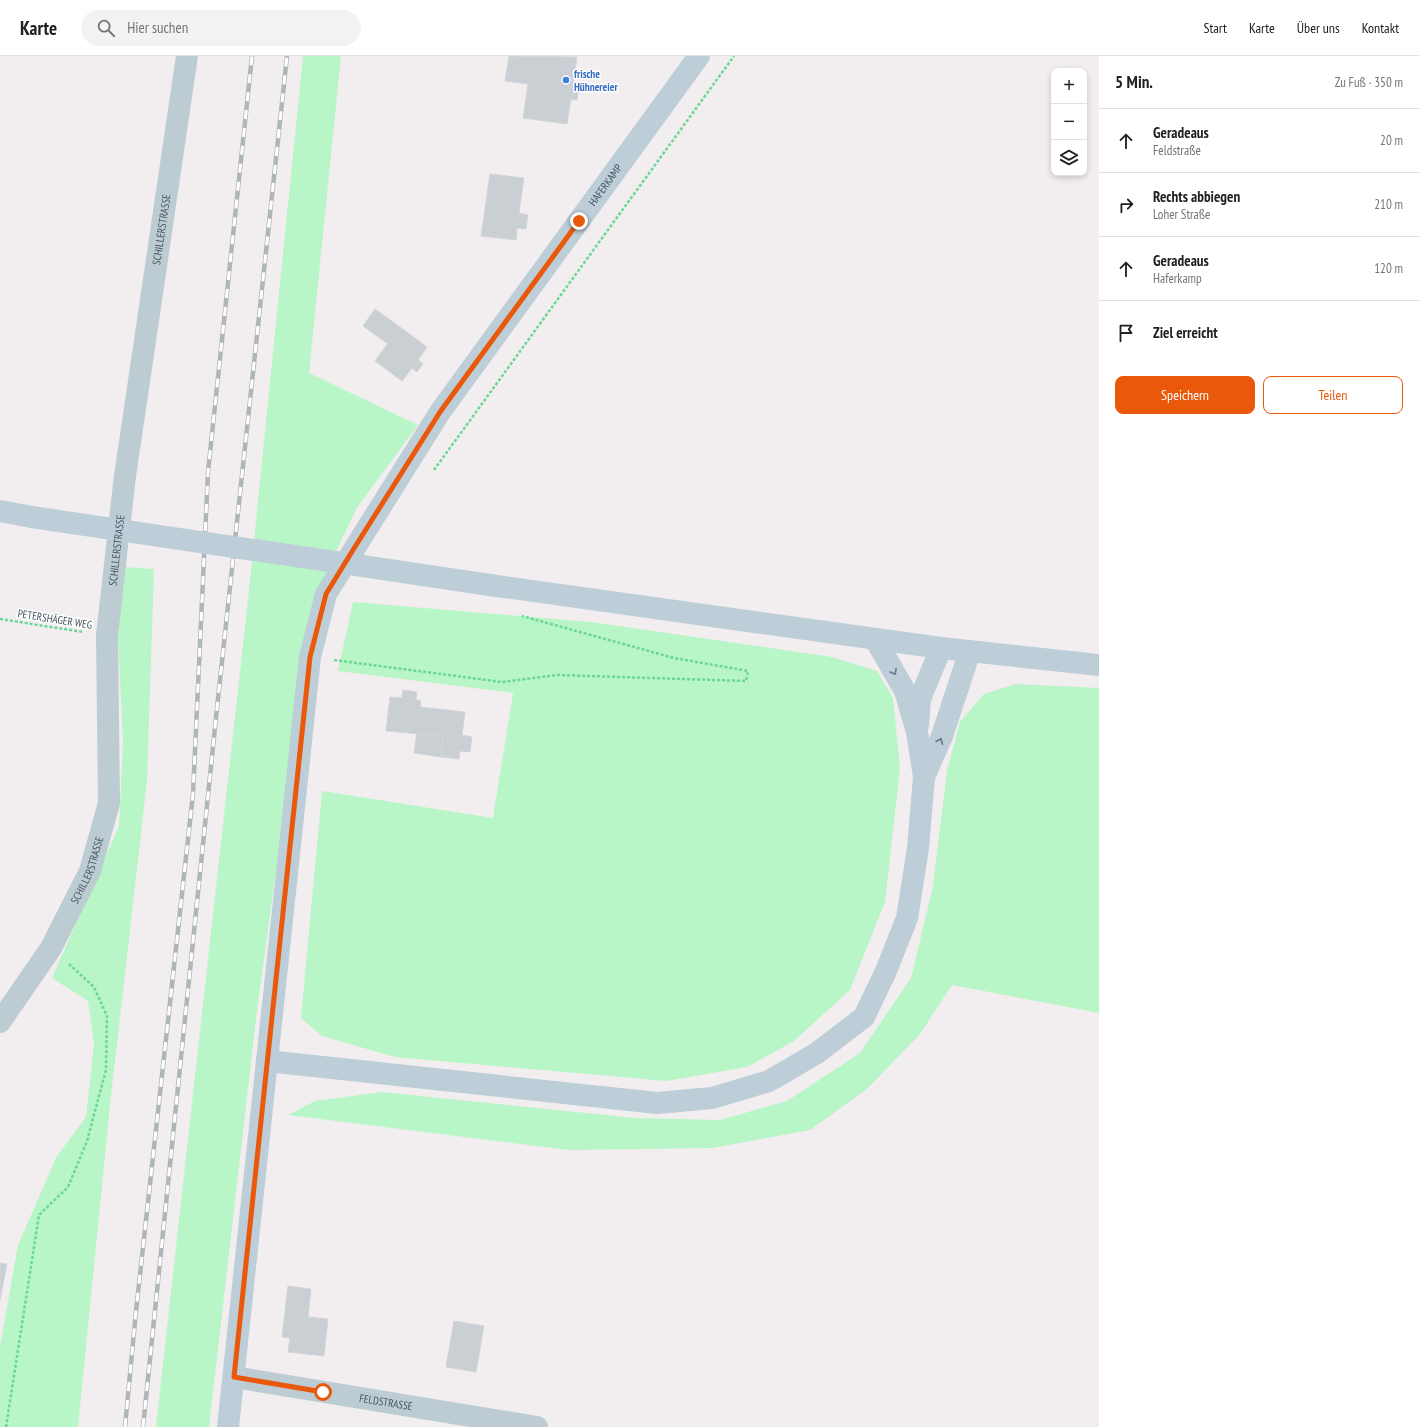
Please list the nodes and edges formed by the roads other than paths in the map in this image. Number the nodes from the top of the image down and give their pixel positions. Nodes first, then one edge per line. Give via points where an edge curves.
1 (187, 56) edge
2 (700, 56) edge
3 (0, 511) edge
4 (875, 639) junction
5 (941, 648) junction
6 (970, 651) junction
7 (1099, 665) edge
8 (917, 732) junction
9 (924, 777) junction
10 (0, 1022) edge
11 (267, 1061) junction
12 (234, 1377) junction
13 (228, 1427) edge
14 (537, 1427) edge

1 - 10 street, SCHILLERSTRASSE via 125,476 107,635 109,803 90,871 51,948
2 - 11 street, HAFERKAMP via 440,412 326,594 310,657
3 - 4 street, bridge via 490,585
4 - 5 street
4 -> 8 street via 905,691
5 - 6 street
5 - 8 street via 920,699
6 - 7 street
9 -> 6 street via 942,736
8 - 9 street
9 - 11 street via 918,848 907,918 864,1017 817,1053 769,1081 712,1098 656,1103
11 - 12 street, HAFERKAMP
12 - 13 street, HAFERKAMP
12 - 14 street, FELDSTRASSE

